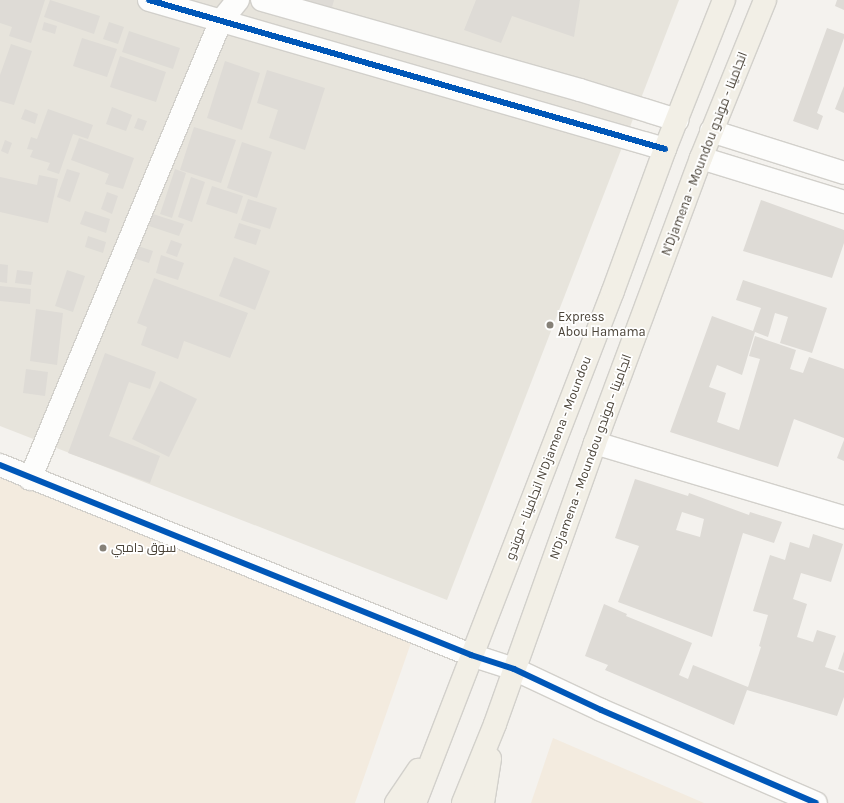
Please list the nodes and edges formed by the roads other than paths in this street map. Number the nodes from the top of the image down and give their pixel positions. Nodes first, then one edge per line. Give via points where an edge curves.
1 (149, 0) edge
2 (238, 0) edge
3 (262, 0) edge
4 (724, 0) edge
5 (765, 0) edge
6 (221, 21) junction
7 (677, 120) junction
8 (712, 131) junction
9 (665, 149) junction
10 (701, 158) junction
11 (844, 173) edge
12 (844, 202) edge
13 (595, 443) junction
14 (0, 465) edge
15 (30, 479) junction
16 (844, 517) edge
17 (471, 655) junction
18 (514, 669) junction
19 (495, 724) junction
20 (440, 735) junction
21 (396, 803) edge
22 (415, 803) edge
23 (463, 803) edge
24 (484, 803) edge
25 (816, 803) edge

1 - 6 street
2 - 6 street
3 - 7 street
4 - 7 main road, انجامينا - موندو N'Djamena - Moundou
5 - 8 main road, N'Djamena - Moundou انجامينا - موندو
6 - 9 street
6 - 15 street
7 - 9 main road, انجامينا - موندو N'Djamena - Moundou
8 - 10 main road, N'Djamena - Moundou انجامينا - موندو
8 - 11 street
9 - 17 main road, انجامينا - موندو N'Djamena - Moundou via 520,536
10 - 12 street
10 - 13 main road, N'Djamena - Moundou انجامينا - موندو
13 - 16 street
13 - 18 main road, N'Djamena - Moundou انجامينا - موندو
14 - 15 street
15 - 17 street
17 - 18 street
17 - 20 main road, انجامينا - موندو N'Djamena - Moundou
18 - 19 main road, N'Djamena - Moundou انجامينا - موندو
18 - 25 street via 601,710
19 - 23 main road, N'Djamena - Moundou انجامينا - موندو
19 - 24 main road
20 - 21 main road
20 - 22 main road, انجامينا - موندو N'Djamena - Moundou

